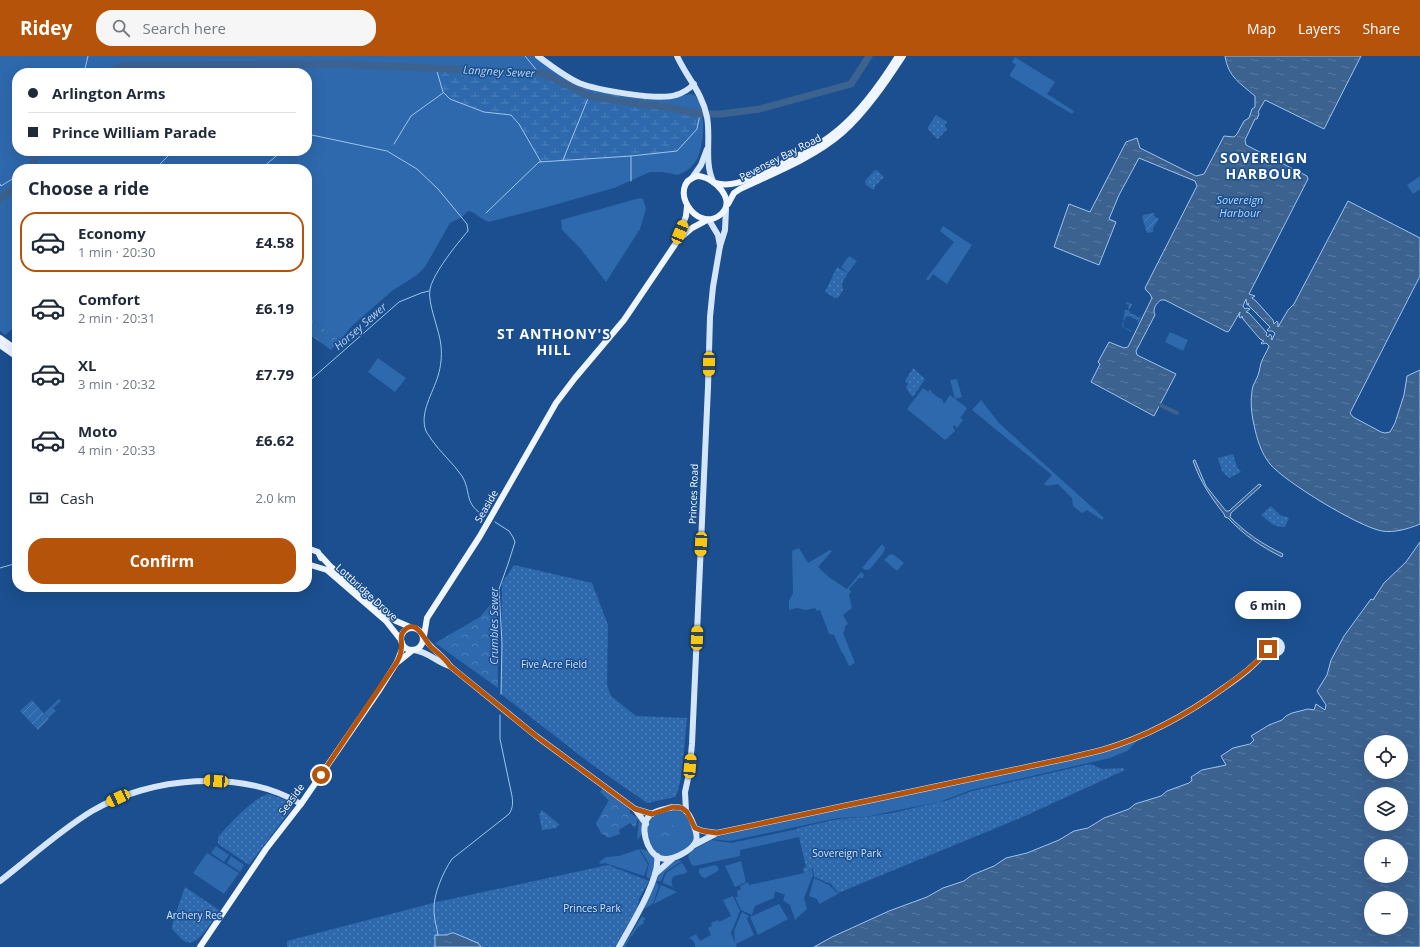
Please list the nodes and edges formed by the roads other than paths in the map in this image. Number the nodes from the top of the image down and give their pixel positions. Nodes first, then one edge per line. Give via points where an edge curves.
1 (538, 56) edge
2 (677, 56) edge
3 (898, 56) edge
4 (903, 56) edge
5 (694, 84) junction
6 (709, 144) junction
7 (692, 178) junction
8 (714, 182) junction
9 (687, 206) junction
10 (727, 206) junction
11 (708, 220) junction
12 (676, 243) junction
13 (720, 246) junction
14 (0, 338) edge
15 (0, 345) edge
16 (12, 346) edge
17 (12, 353) edge
18 (312, 550) edge
19 (321, 556) junction
20 (314, 566) joint
21 (426, 618) junction
22 (411, 627) junction
23 (424, 637) junction
24 (401, 642) junction
25 (1268, 649) junction
26 (413, 650) junction
27 (1273, 654) junction
28 (1260, 660) junction
29 (397, 662) junction
30 (450, 666) junction
31 (686, 792) junction
32 (301, 804) junction
33 (673, 807) junction
34 (635, 809) junction
35 (686, 811) junction
36 (652, 814) junction
37 (646, 824) junction
38 (695, 828) junction
39 (717, 833) junction
40 (694, 845) junction
41 (657, 856) junction
42 (672, 859) junction
43 (654, 875) junction
44 (0, 881) edge
45 (200, 947) edge
46 (619, 947) edge

1 - 5 street via 554,69 594,88 664,97 688,90
2 - 5 street
3 - 8 main road, Pevensey Bay Road via 860,109 821,142 739,183 725,185
4 - 10 main road, Pevensey Bay Road via 860,115 841,134 792,165 740,189 734,193
5 - 6 street via 705,108 710,133
6 - 7 street via 701,165
6 - 8 street via 710,171
7 - 8 main road via 704,176
7 - 9 main road via 684,191
8 - 10 main road via 725,196
9 - 11 main road via 696,215
9 - 12 main road
10 - 11 main road via 717,218
10 - 13 street, Princes Road via 725,230
11 - 12 main road via 692,228
11 - 13 street, Princes Road via 718,235
12 - 21 main road, Seaside via 624,320 575,378 543,423 480,536
13 - 31 street, Princes Road via 710,317 692,744
14 - 16 main road
15 - 17 main road
18 - 19 main road, Lottbridge Drove via 316,550
19 - 20 main road via 320,562
19 - 22 main road, Lottbridge Drove via 388,616
20 - 24 main road, Lottbridge Drove via 327,570 386,621
21 - 22 main road, Seaside
21 - 23 main road, Seaside
22 - 23 main road via 418,629
22 - 24 main road via 403,632
23 - 26 main road via 422,645
23 - 30 street via 431,648
24 - 26 main road
24 - 29 main road, Seaside via 402,649
25 - 27 street
25 - 27 street via 1272,641 1281,642 1282,651
25 - 28 street
26 - 29 main road, Seaside
26 - 30 street via 428,654
27 - 28 street
28 - 39 street via 1190,710 1142,735 1101,750
29 - 32 main road, Seaside
30 - 34 street via 536,736
31 - 33 street
31 - 35 street, Princes Road
32 - 44 street via 287,795 248,785 207,780 185,781 141,790 102,805 78,820
32 - 45 main road, Seaside via 266,849
33 - 35 street
33 - 36 street
34 - 36 street
34 - 37 street
35 - 38 street
36 - 37 street
37 - 41 street via 647,843
38 - 39 street
38 - 40 street via 697,835
39 - 40 street
40 - 42 street
41 - 42 street
41 - 43 street
42 - 43 street
43 - 46 street via 638,914

